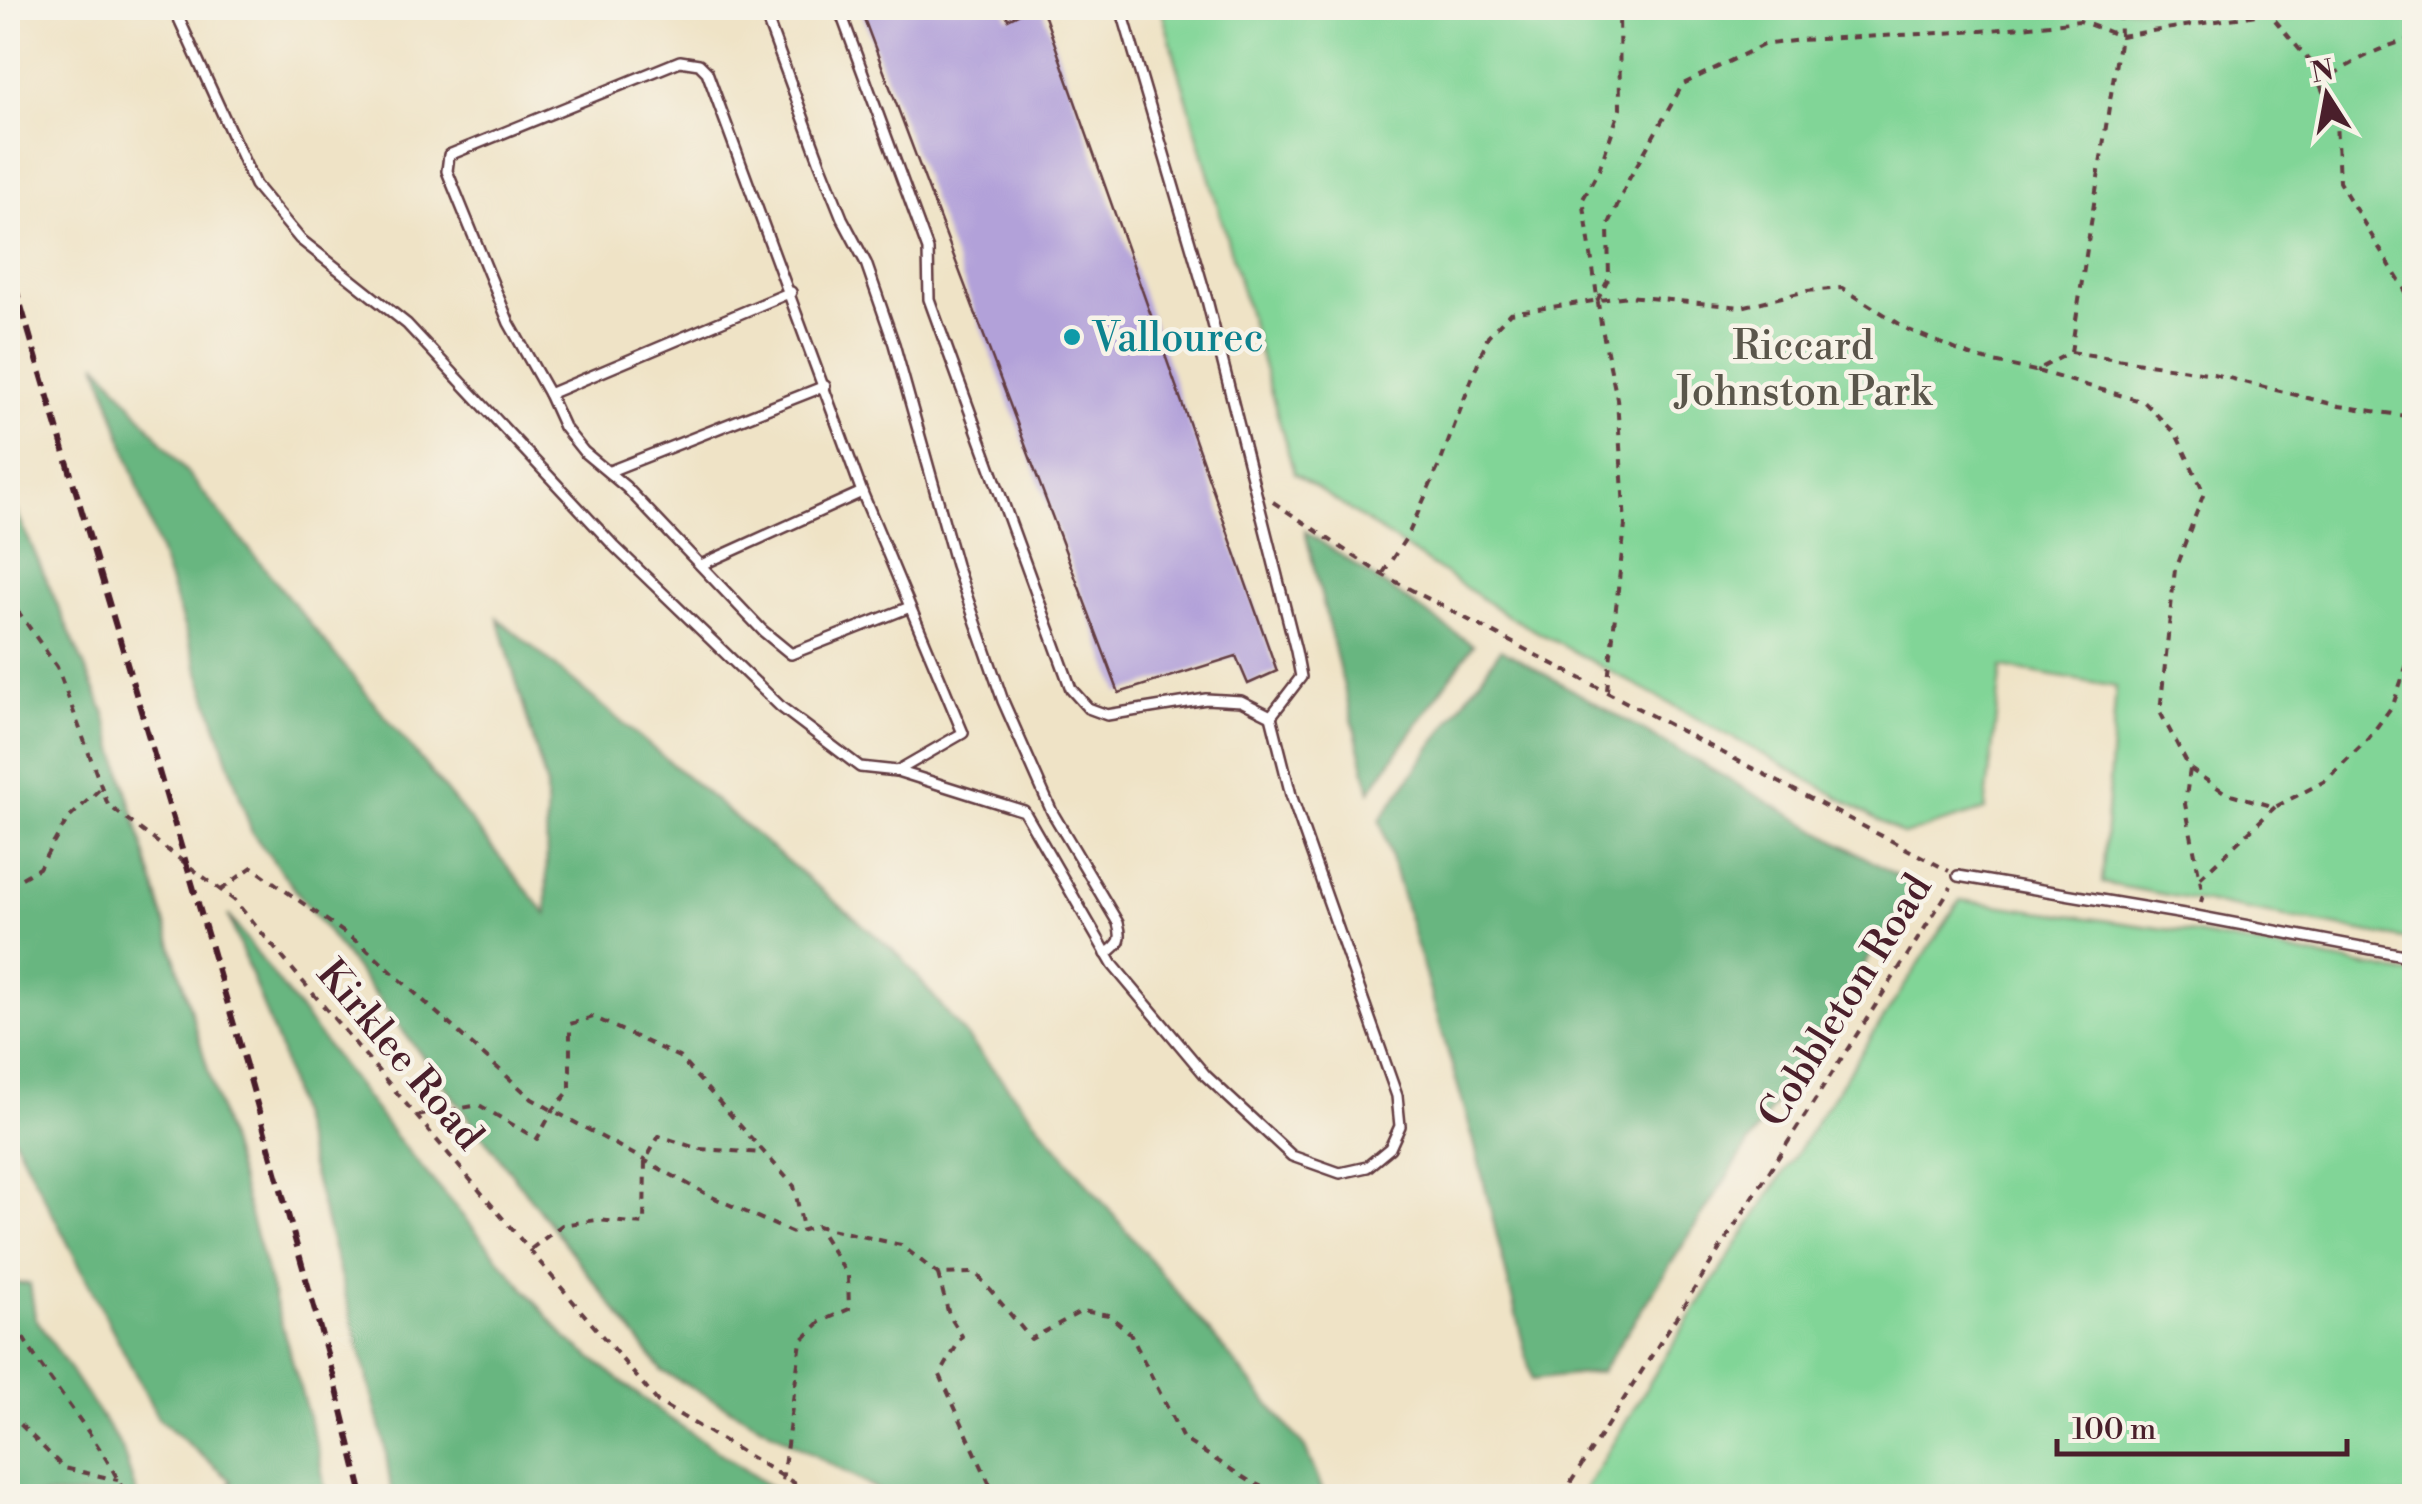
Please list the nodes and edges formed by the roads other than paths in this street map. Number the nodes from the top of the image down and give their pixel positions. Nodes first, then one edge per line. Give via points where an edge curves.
1 (174, 8) edge
2 (763, 8) edge
3 (839, 8) edge
4 (1121, 8) edge
5 (791, 292) junction
6 (825, 386) junction
7 (549, 394) junction
8 (610, 472) junction
9 (862, 492) junction
10 (701, 564) junction
11 (910, 607) junction
12 (1271, 716) junction
13 (897, 771) junction
14 (1958, 876) road end
15 (1106, 954) junction
16 (2414, 958) edge

1 - 13 lane via 255,185 300,239 408,324 615,548 782,707 860,766
2 - 15 lane via 820,163 873,280 1002,701 1052,812 1118,923 1119,944
3 - 12 lane via 928,250 929,298 1071,689 1107,716 1206,700 1241,701
4 - 12 lane via 1207,300 1301,677
5 - 6 lane
5 - 7 lane
5 - 7 lane via 699,64 680,61 575,101 449,155 447,171 509,324
6 - 8 lane
6 - 9 lane
7 - 8 lane via 564,427
8 - 10 lane
9 - 10 lane
9 - 11 lane
10 - 11 lane via 790,654
11 - 13 lane via 962,733
12 - 15 lane via 1290,794 1397,1096 1400,1126 1390,1148 1367,1168 1340,1172 1292,1156 1206,1076
13 - 15 lane via 1024,811
14 - 16 lane, Cobbleton Road

